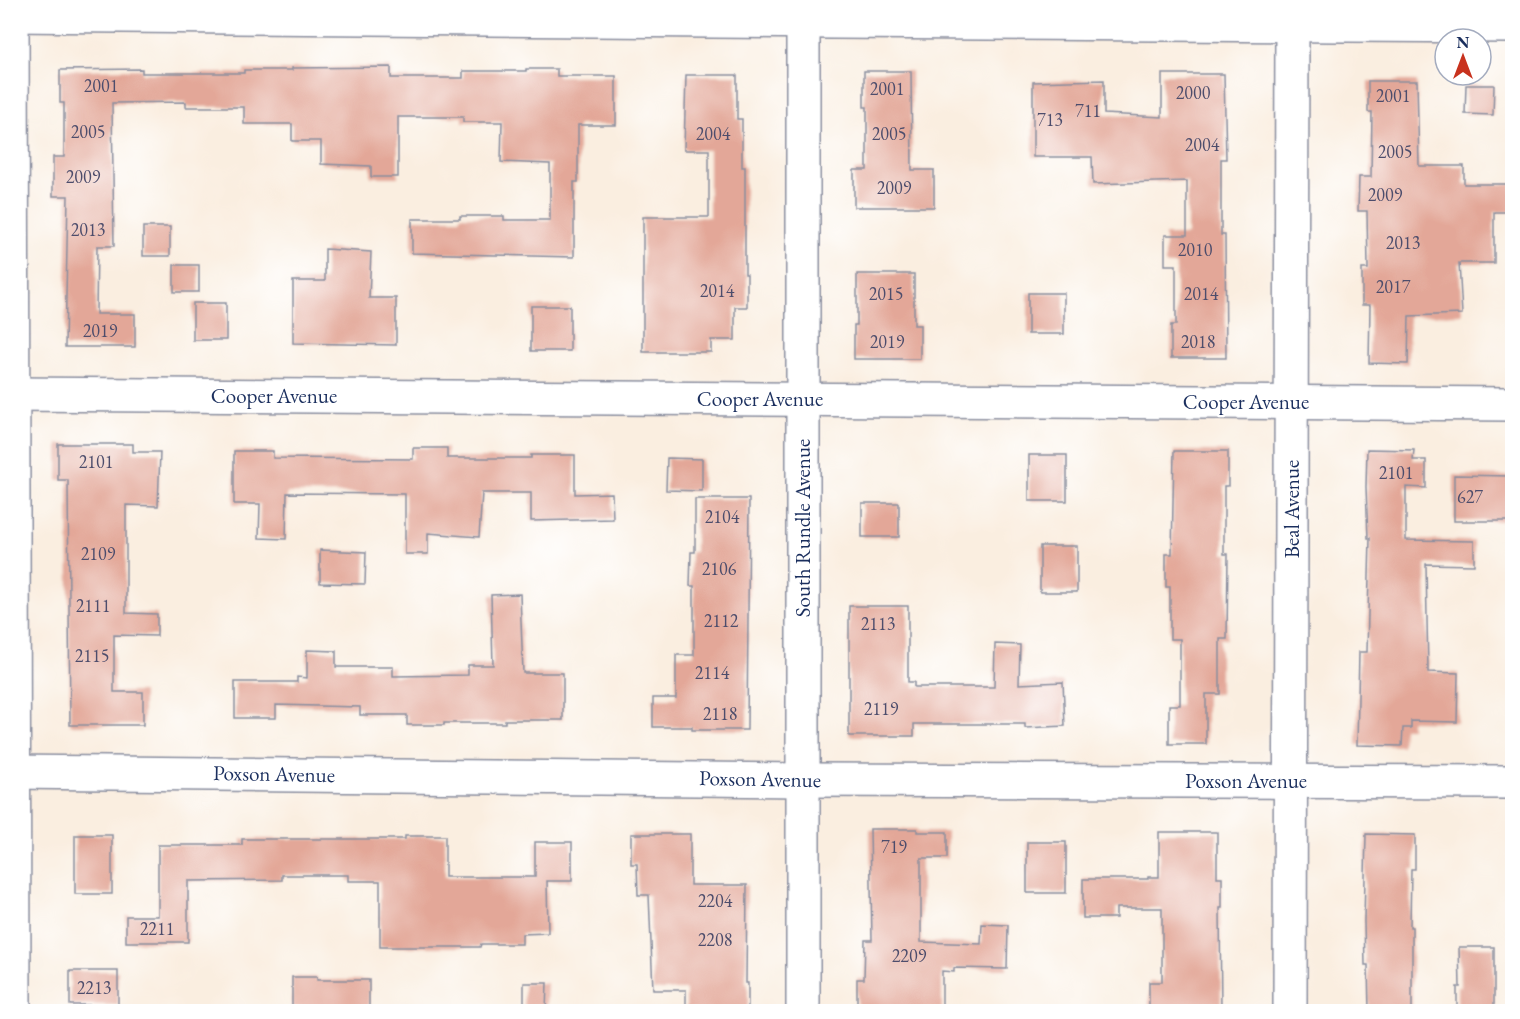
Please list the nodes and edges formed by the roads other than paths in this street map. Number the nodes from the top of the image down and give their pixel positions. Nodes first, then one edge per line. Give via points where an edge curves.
1 (11, 12) edge
2 (803, 15) edge
3 (1292, 16) edge
4 (1512, 26) edge
5 (10, 394) edge
6 (804, 400) junction
7 (1292, 402) junction
8 (1512, 404) edge
9 (10, 772) edge
10 (802, 780) junction
11 (1290, 781) junction
12 (1512, 782) edge
13 (14, 1011) edge
14 (803, 1011) edge
15 (1290, 1011) edge

1 - 2 street
1 - 5 street
2 - 3 street
2 - 6 street, South Rundle Avenue
3 - 4 street
3 - 7 street, Beal Avenue
5 - 6 street, Cooper Avenue
5 - 9 street
6 - 7 street, Cooper Avenue
6 - 10 street, South Rundle Avenue
7 - 8 street, Cooper Avenue
7 - 11 street, Beal Avenue
9 - 10 street, Poxson Avenue
9 - 13 street
10 - 11 street, Poxson Avenue
10 - 14 street, South Rundle Avenue
11 - 12 street, Poxson Avenue
11 - 15 street, Beal Avenue

